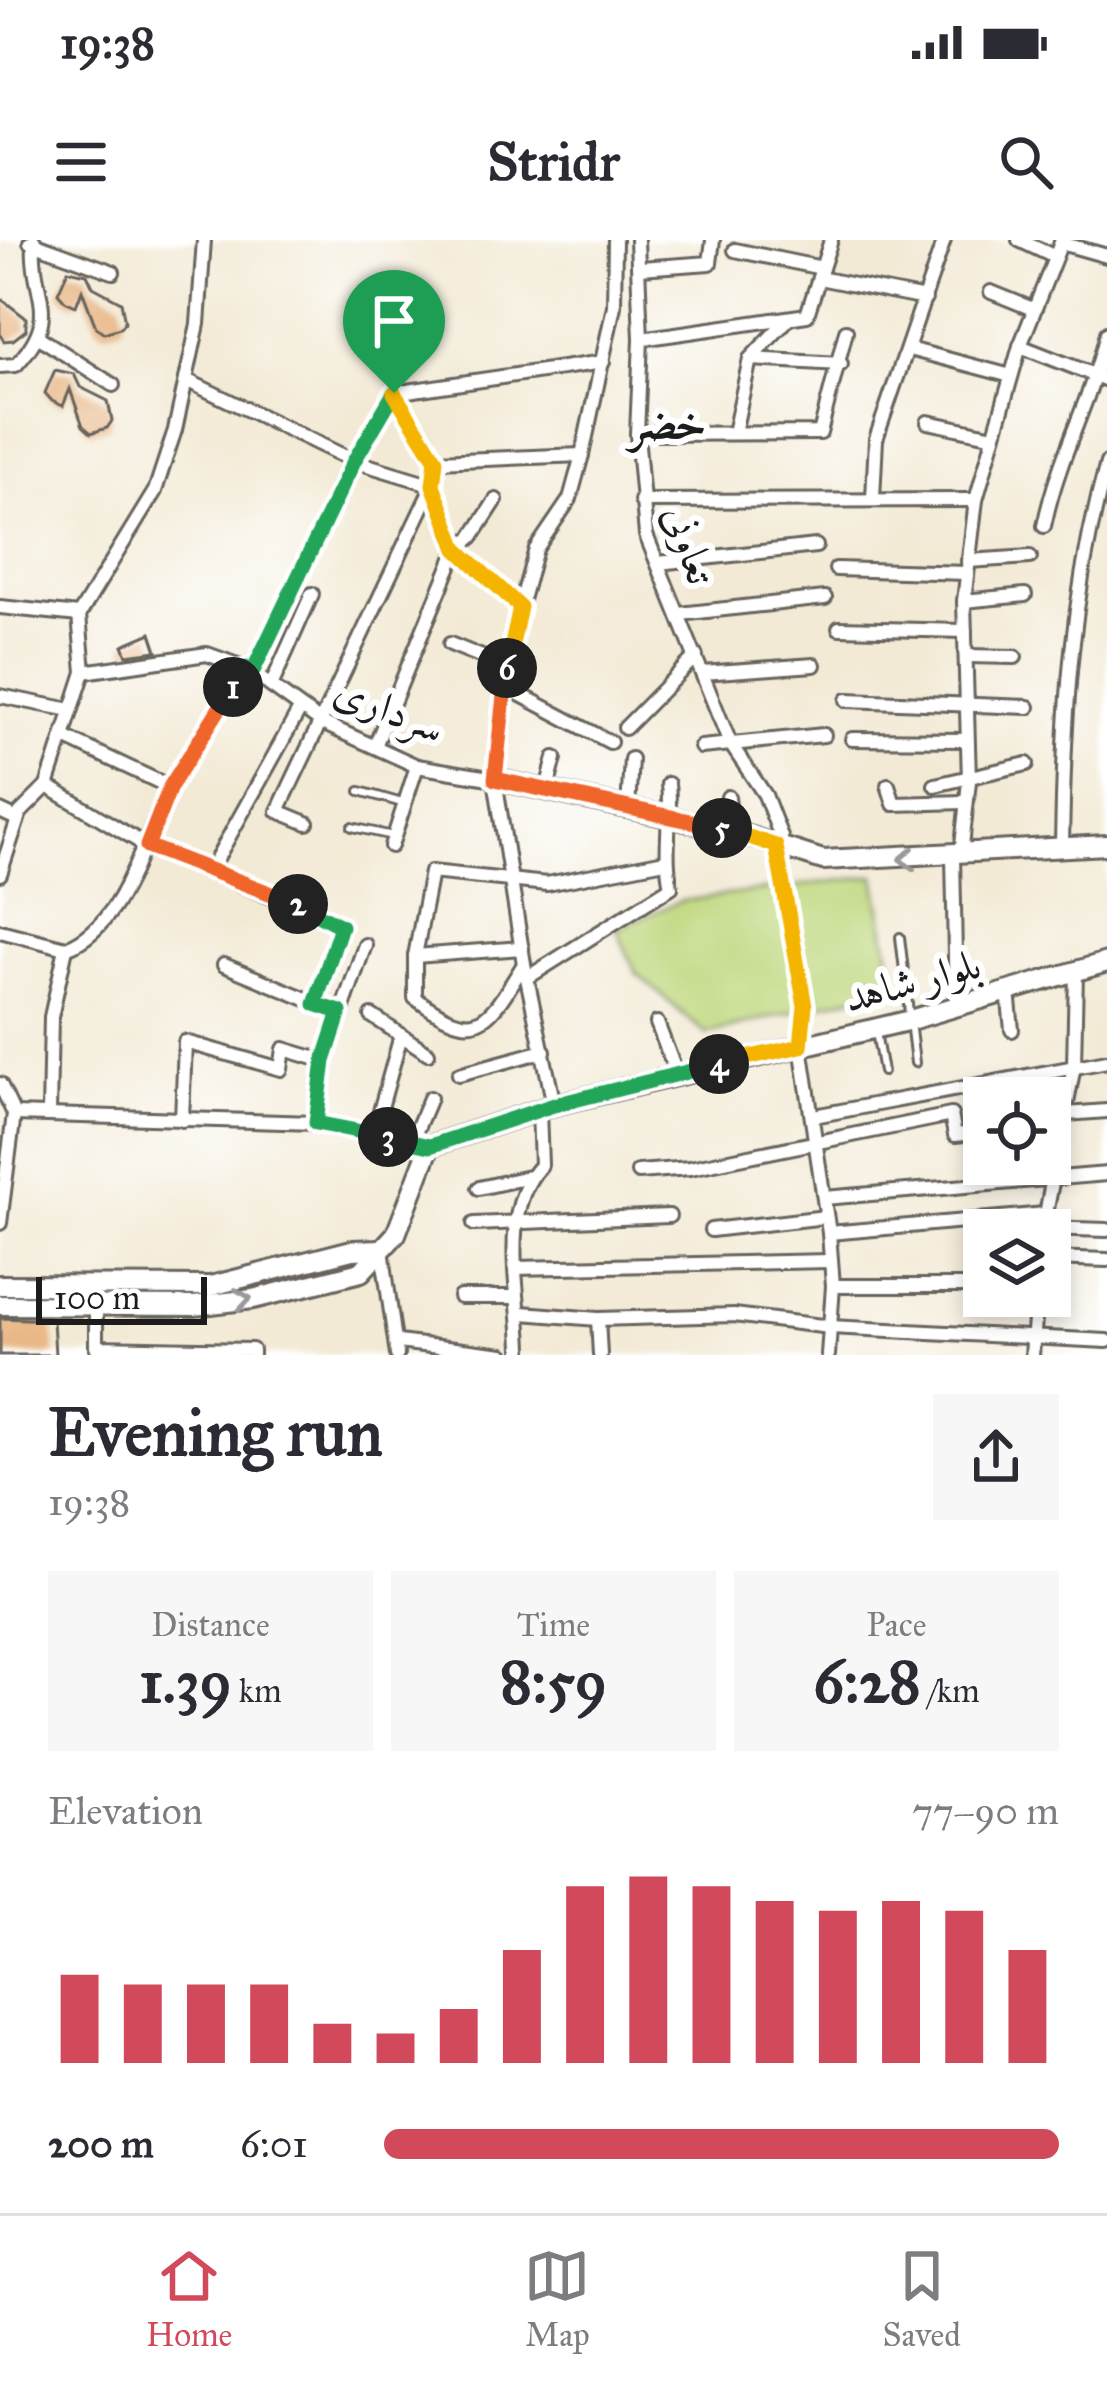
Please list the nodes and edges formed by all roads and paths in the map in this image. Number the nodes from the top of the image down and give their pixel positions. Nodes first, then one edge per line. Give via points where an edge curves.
1 (204, 240) edge
2 (614, 240) edge
3 (637, 240) edge
4 (713, 240) edge
5 (830, 240) edge
6 (944, 240) edge
7 (1018, 240) edge
8 (32, 241) edge
9 (1059, 246) edge
10 (735, 250) dead end
11 (1107, 256) edge
12 (640, 268) junction
13 (113, 272) dead end
14 (820, 273) junction
15 (991, 292) dead end
16 (926, 299) junction
17 (1033, 309) junction
18 (789, 318) junction
19 (846, 331) dead end
20 (1107, 333) edge
21 (40, 338) junction
22 (641, 339) junction
23 (1020, 346) junction
24 (909, 349) junction
25 (750, 359) junction
26 (603, 362) junction
27 (841, 364) junction
28 (0, 366) edge
29 (1011, 376) junction
30 (1102, 378) edge
31 (186, 380) junction
32 (113, 385) dead end
33 (394, 393) junction
34 (928, 422) dead end
35 (637, 434) junction
36 (734, 434) junction
37 (994, 436) junction
38 (582, 455) junction
39 (436, 460) junction
40 (354, 461) junction
41 (1107, 463) edge
42 (433, 485) junction
43 (873, 498) junction
44 (496, 500) dead end
45 (976, 500) junction
46 (641, 501) junction
47 (1044, 526) dead end
48 (816, 546) dead end
49 (457, 549) junction
50 (1030, 556) dead end
51 (658, 562) junction
52 (968, 567) junction
53 (836, 569) dead end
54 (312, 594) dead end
55 (1025, 595) dead end
56 (825, 598) dead end
57 (964, 601) junction
58 (0, 607) edge
59 (520, 607) junction
60 (680, 614) junction
61 (80, 615) junction
62 (839, 628) dead end
63 (965, 631) junction
64 (451, 644) dead end
65 (696, 656) junction
66 (967, 656) junction
67 (1015, 657) dead end
68 (814, 665) dead end
69 (507, 667) junction
70 (249, 670) junction
71 (84, 672) junction
72 (702, 673) junction
73 (271, 686) junction
74 (506, 687) junction
75 (0, 696) edge
76 (848, 700) dead end
77 (963, 702) junction
78 (1028, 707) dead end
79 (71, 710) junction
80 (300, 710) junction
81 (322, 723) junction
82 (625, 728) dead end
83 (824, 735) dead end
84 (64, 737) junction
85 (852, 739) dead end
86 (966, 740) junction
87 (610, 742) dead end
88 (730, 743) junction
89 (375, 746) junction
90 (701, 747) dead end
91 (555, 758) dead end
92 (631, 759) dead end
93 (1027, 764) dead end
94 (417, 766) junction
95 (495, 779) junction
96 (969, 781) junction
97 (668, 784) dead end
98 (888, 784) dead end
99 (935, 784) dead end
100 (47, 786) junction
101 (170, 787) junction
102 (360, 790) dead end
103 (546, 793) junction
104 (728, 796) dead end
105 (965, 802) junction
106 (403, 803) junction
107 (628, 808) junction
108 (0, 811) edge
109 (671, 817) junction
110 (17, 819) junction
111 (308, 823) dead end
112 (352, 827) dead end
113 (732, 831) junction
114 (392, 841) joint
115 (1107, 844) edge
116 (147, 846) junction
117 (776, 846) junction
118 (1062, 846) junction
119 (957, 856) junction
120 (665, 861) junction
121 (1, 865) edge
122 (212, 869) junction
123 (515, 884) junction
124 (0, 932) edge
125 (900, 937) dead end
126 (365, 945) dead end
127 (66, 948) junction
128 (522, 948) junction
129 (415, 956) junction
130 (1107, 962) edge
131 (224, 965) dead end
132 (527, 970) junction
133 (1076, 972) junction
134 (1008, 991) junction
135 (315, 1004) junction
136 (956, 1006) junction
137 (340, 1012) junction
138 (372, 1016) dead end
139 (908, 1021) junction
140 (657, 1024) dead end
141 (875, 1029) junction
142 (1012, 1030) dead end
143 (400, 1039) junction
144 (801, 1046) junction
145 (544, 1051) junction
146 (428, 1053) dead end
147 (324, 1061) junction
148 (1107, 1061) edge
149 (914, 1063) dead end
150 (1074, 1066) junction
151 (883, 1072) dead end
152 (458, 1074) dead end
153 (677, 1076) junction
154 (0, 1084) edge
155 (1071, 1084) edge
156 (430, 1098) dead end
157 (547, 1108) junction
158 (1107, 1111) edge
159 (49, 1113) junction
160 (14, 1114) junction
161 (1071, 1114) edge
162 (814, 1116) junction
163 (182, 1120) junction
164 (316, 1123) junction
165 (374, 1133) junction
166 (963, 1134) edge
167 (818, 1139) junction
168 (421, 1145) junction
169 (638, 1172) dead end
170 (1107, 1174) edge
171 (529, 1177) junction
172 (1071, 1177) edge
173 (974, 1185) edge
174 (479, 1188) dead end
175 (824, 1198) junction
176 (669, 1216) dead end
177 (826, 1217) junction
178 (519, 1220) junction
179 (0, 1223) edge
180 (474, 1224) dead end
181 (963, 1227) edge
182 (1071, 1227) edge
183 (711, 1230) dead end
184 (1107, 1230) edge
185 (830, 1233) junction
186 (382, 1249) junction
187 (1071, 1259) edge
188 (1107, 1260) edge
189 (830, 1261) junction
190 (515, 1268) junction
191 (0, 1285) edge
192 (833, 1286) junction
193 (963, 1286) edge
194 (460, 1297) dead end
195 (515, 1298) junction
196 (0, 1305) edge
197 (95, 1305) junction
198 (522, 1312) junction
199 (1036, 1317) edge
200 (598, 1318) junction
201 (830, 1327) junction
202 (1035, 1337) junction
203 (1107, 1341) edge
204 (397, 1348) edge
205 (251, 1355) edge
206 (503, 1355) edge
207 (521, 1355) edge
208 (600, 1355) edge
209 (828, 1355) edge
210 (1032, 1355) edge

1 - 31 street
2 - 26 street
3 - 12 street, تعاونی
4 - 12 street via 710,263
5 - 14 street
6 - 16 street
7 - 9 street
8 - 13 street
8 - 21 street
9 - 11 street
9 - 17 street
10 - 14 street
12 - 22 street, تعاونی
14 - 16 street
14 - 18 street via 807,315
15 - 17 street
16 - 24 street
17 - 23 street
18 - 22 street
18 - 25 street
19 - 27 street
20 - 30 street
21 - 28 street via 16,365
21 - 32 street
22 - 35 street, تعاونی
23 - 29 street
23 - 30 street
24 - 29 street
24 - 43 street via 876,439
25 - 27 street
25 - 36 street
26 - 33 street
26 - 38 street
27 - 36 street via 820,433
29 - 37 street
30 - 47 street via 1061,453
31 - 40 street
31 - 61 street via 155,490
33 - 39 street
33 - 40 street
34 - 37 street
35 - 36 street
35 - 46 street, تعاونی
37 - 45 street
38 - 39 street
38 - 59 street via 570,500 536,549
39 - 42 street
40 - 42 street
40 - 70 street
41 - 118 street via 1076,589
42 - 49 street
42 - 81 street
43 - 45 street
43 - 46 street
44 - 49 street
45 - 52 street
46 - 51 street, تعاونی
48 - 51 street
49 - 59 street
49 - 89 street
50 - 52 street
51 - 60 street, تعاونی
52 - 53 street
52 - 57 street
54 - 73 street
55 - 57 street
56 - 60 street
57 - 63 street
58 - 61 street
59 - 69 street
60 - 65 street, تعاونی
61 - 71 street
62 - 63 street
63 - 66 street
64 - 69 street
65 - 72 street, تعاونی
65 - 82 street
66 - 67 street
66 - 77 street
68 - 72 street
69 - 74 street
70 - 71 street, سرداری via 208,654
70 - 73 street, سرداری
70 - 101 street
71 - 79 street
72 - 88 street, تعاونی
73 - 80 street, سرداری
74 - 87 street
74 - 95 street
75 - 79 street
76 - 77 street
77 - 78 street
77 - 86 street
79 - 84 street
80 - 81 street, سرداری
80 - 122 street
81 - 89 street, سرداری
81 - 111 street via 278,811
83 - 88 street
84 - 100 street
84 - 101 street
85 - 86 street
86 - 96 street
88 - 90 street
88 - 117 street, تعاونی via 765,795 781,837
89 - 94 street, سرداری
91 - 103 street
92 - 107 street
93 - 96 street
94 - 95 street, سرداری
94 - 106 street
95 - 103 main road, سرداری
95 - 123 street
96 - 99 street
96 - 105 street
97 - 109 street
98 - 105 street via 894,804
100 - 110 street
100 - 116 street
101 - 116 street
102 - 106 lane
103 - 107 main road, سرداری
104 - 113 street
105 - 119 street
106 - 114 street
107 - 109 main road, سرداری
108 - 110 street
109 - 113 main road, سرداری
109 - 120 street
110 - 121 street
112 - 114 lane
113 - 117 main road, سرداری
115 - 118 main road, سرداری
116 - 122 street
116 - 127 street via 91,938
119 -> 117 main road, سرداری via 823,860
117 - 144 street, تعاونی via 805,1006
118 - 119 main road, سرداری
119 - 136 street
120 - 123 street
120 - 132 street via 671,887
122 - 135 street via 341,926
123 - 128 street
123 - 129 street via 431,872
124 - 127 street
125 - 139 lane
126 - 137 street
127 - 159 street via 51,1017
128 - 129 street
128 - 132 street
129 - 132 street via 415,998 452,1024 493,1014
130 - 133 main road, بلوار شاهد
131 - 135 street
132 - 145 street
133 - 134 main road, بلوار شاهد
133 - 150 street
134 - 136 main road, بلوار شاهد
134 - 142 street
135 - 137 street
136 - 139 main road, بلوار شاهد
137 - 147 street
138 - 143 street
139 - 141 main road, بلوار شاهد
139 - 149 lane
140 - 153 street
141 - 144 main road, بلوار شاهد
141 - 151 lane
143 - 146 street
143 - 165 street
144 - 153 main road, بلوار شاهد
144 - 162 street, تعاونی
145 - 152 street
145 - 157 street
147 - 163 street via 284,1049 281,1069 185,1042
147 - 164 street
148 - 150 street
150 - 155 street
150 - 162 street
153 - 157 main road, بلوار شاهد
154 - 160 street
156 - 168 street
157 - 168 main road, بلوار شاهد
157 - 171 street via 541,1165
158 - 161 street
159 - 160 street
159 - 163 street
160 - 179 street
162 - 167 street, تعاونی
163 - 164 street
164 - 165 street
165 - 168 street
166 - 167 street via 955,1135 951,1115
167 - 169 street
167 - 175 street, تعاونی
168 - 186 main road via 396,1234
170 - 172 street
171 - 174 street
171 - 178 street
173 - 175 street
175 - 177 street, تعاونی
176 - 178 street
177 - 183 street
177 - 185 street, تعاونی
178 - 180 street
178 - 190 street
181 - 185 street
182 - 184 street
185 - 189 street, تعاونی
186 - 191 main road via 211,1286
197 -> 186 main road via 253,1299 361,1272
186 - 204 street
187 - 188 street
189 - 190 street
189 - 192 street, تعاونی
190 - 195 street
192 - 193 street
192 - 201 street, تعاونی
194 - 195 street
195 - 198 street
196 - 197 main road
197 - 205 street via 96,1347
198 - 200 street
198 - 207 street
199 - 202 street
200 - 201 street via 734,1315
200 - 208 street
201 - 202 street
201 - 209 street, تعاونی
202 - 203 street
202 - 210 street
204 - 206 street

